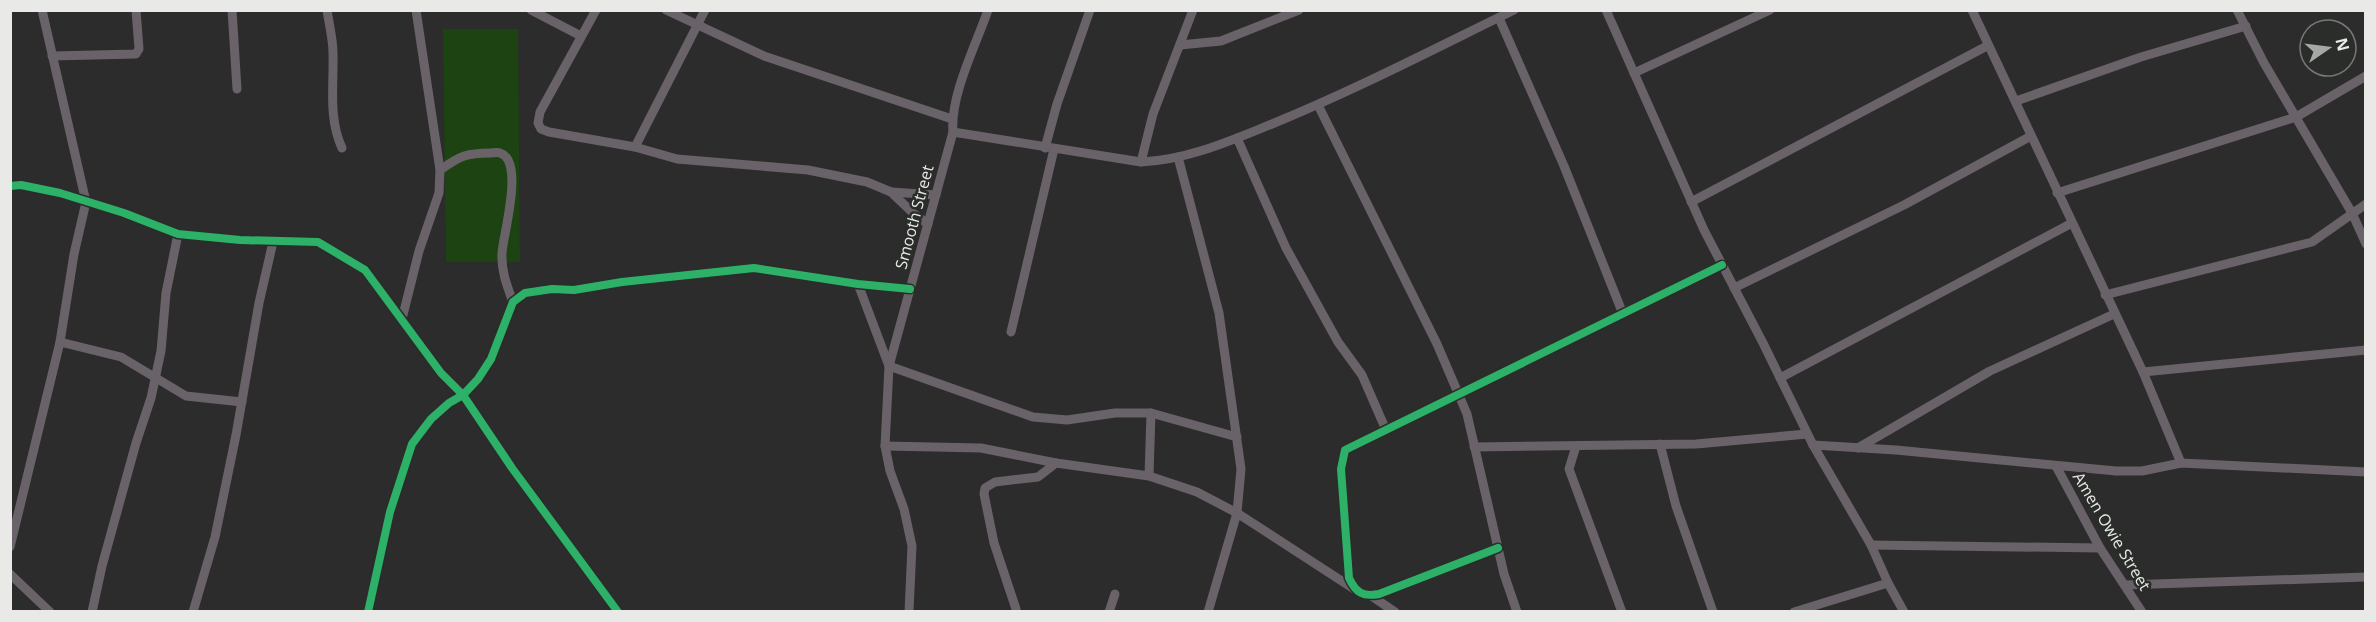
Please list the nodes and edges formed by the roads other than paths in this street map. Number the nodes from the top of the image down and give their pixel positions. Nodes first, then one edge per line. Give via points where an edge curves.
1 (42, 10) edge
2 (136, 10) edge
3 (232, 10) edge
4 (327, 10) edge
5 (416, 10) edge
6 (531, 10) edge
7 (596, 10) edge
8 (666, 10) edge
9 (705, 10) edge
10 (988, 10) edge
11 (1090, 10) edge
12 (1193, 10) edge
13 (1299, 10) edge
14 (1514, 10) edge
15 (1606, 10) edge
16 (1770, 10) edge
17 (2237, 10) edge
18 (1974, 11) edge
19 (1499, 18) junction
20 (696, 25) junction
21 (2246, 26) junction
22 (581, 36) junction
23 (1180, 45) junction
24 (1987, 46) junction
25 (52, 56) junction
26 (1634, 73) junction
27 (2366, 76) edge
28 (237, 89) dead end
29 (2016, 101) junction
30 (1318, 105) junction
31 (2296, 117) junction
32 (952, 119) junction
33 (953, 132) junction
34 (2031, 136) junction
35 (1237, 138) junction
36 (635, 147) junction
37 (342, 148) dead end
38 (1050, 148) junction
39 (1178, 158) junction
40 (1141, 162) junction
41 (440, 170) junction
42 (10, 186) edge
43 (891, 192) junction
44 (2057, 193) junction
45 (936, 195) junction
46 (86, 202) junction
47 (1691, 202) junction
48 (2366, 204) edge
49 (2352, 213) junction
50 (2072, 223) junction
51 (928, 224) junction
52 (178, 234) junction
53 (273, 242) junction
54 (2366, 244) edge
55 (1722, 265) junction
56 (858, 285) junction
57 (1734, 288) junction
58 (910, 289) junction
59 (2105, 296) junction
60 (513, 302) junction
61 (2114, 314) junction
62 (1623, 315) junction
63 (402, 320) junction
64 (1011, 332) dead end
65 (60, 342) junction
66 (2366, 350) edge
67 (889, 366) junction
68 (2143, 372) junction
69 (1780, 378) junction
70 (155, 379) junction
71 (463, 395) junction
72 (1459, 396) junction
73 (242, 402) junction
74 (1151, 413) junction
75 (1386, 430) junction
76 (1807, 434) junction
77 (1237, 437) junction
78 (1660, 444) junction
79 (1813, 445) junction
80 (885, 446) junction
81 (1576, 446) junction
82 (1474, 447) junction
83 (1858, 448) junction
84 (1056, 463) junction
85 (2181, 463) junction
86 (2056, 466) junction
87 (2366, 472) edge
88 (1149, 476) junction
89 (1237, 513) junction
90 (1871, 545) junction
91 (10, 547) edge
92 (1498, 548) junction
93 (2100, 548) junction
94 (10, 574) edge
95 (2366, 577) edge
96 (1888, 583) junction
97 (2126, 585) junction
98 (1355, 590) junction
99 (1115, 594) dead end
100 (1370, 595) junction
101 (1016, 609) dead end
102 (50, 612) edge
103 (92, 612) edge
104 (194, 612) edge
105 (368, 612) edge
106 (618, 612) edge
107 (909, 612) edge
108 (1109, 612) edge
109 (1208, 612) edge
110 (1395, 612) edge
111 (1517, 612) edge
112 (1622, 612) edge
113 (1713, 612) edge
114 (1794, 612) edge
115 (1904, 612) edge
116 (2142, 612) edge

1 - 25 street
2 - 25 street via 136,54
3 - 28 street
4 - 37 street via 333,51 332,110
5 - 41 street
6 - 22 street
7 - 22 street
8 - 20 street
9 - 20 street
10 - 32 street, Smooth Street
11 - 38 street via 1057,104
12 - 23 street
13 - 23 street via 1221,41
14 - 19 street
15 - 26 street
16 - 26 street
17 - 21 street
18 - 24 street
19 - 30 street
19 - 62 street
20 - 32 street via 764,56
20 - 36 street
21 - 29 street
21 - 31 street
22 - 36 street via 540,112 538,125 549,132
23 - 40 street via 1153,114
24 - 29 street
24 - 47 street
25 - 46 street
26 - 47 street
27 - 31 street
29 - 34 street
30 - 35 street
30 - 72 street
31 - 44 street
31 - 49 street
32 - 33 street, Smooth Street
33 - 38 street
33 - 45 street, Smooth Street
34 - 44 street
34 - 57 street via 1904,205
35 - 39 street
35 - 75 street via 1286,248 1338,342 1362,375
36 - 43 street via 677,159 807,170 867,182
38 - 40 street
38 - 64 street
39 - 40 street
39 - 77 street via 1219,313
41 - 60 street via 469,153 500,153 506,157 510,165 511,208 502,254 503,273
41 - 63 street via 439,193
42 - 46 street via 60,193
43 - 45 street
43 - 51 street
44 - 50 street
45 - 51 street, Smooth Street
46 - 52 street
46 - 65 street
47 - 55 street
48 - 49 street
49 - 54 street
49 - 59 street via 2312,242
50 - 59 street
50 - 69 street
51 - 58 street, Smooth Street
52 - 53 street
52 - 70 street
53 - 63 street via 318,242 328,247 365,270
53 - 73 street
55 - 57 street
55 - 62 street
56 - 58 street
56 - 60 street via 740,268 574,290 536,291
56 - 67 street
57 - 69 street
58 - 67 street, Smooth Street
59 - 61 street
60 - 71 street via 487,367
61 - 68 street
61 - 83 street via 1990,371
62 - 72 street
63 - 71 street via 441,373
65 - 70 street via 121,357
65 - 91 street
66 - 68 street
67 - 74 street via 1033,417 1067,420
67 - 80 street, Smooth Street
68 - 85 street
69 - 76 street
70 - 73 street via 186,396
70 - 103 street
71 - 105 street via 431,419 408,451
71 - 106 street
72 - 75 street
72 - 82 street
73 - 104 street
74 - 77 street
74 - 88 street
75 - 98 street via 1345,450 1341,469 1349,578
76 - 78 street
76 - 79 street
77 - 89 street via 1241,469
78 - 81 street
78 - 113 street via 1676,507
79 - 83 street
79 - 90 street
80 - 84 street via 981,448
80 - 107 street, Smooth Street via 912,546
81 - 82 street
81 - 112 street via 1569,469
82 - 92 street
83 - 86 street
84 - 88 street
84 - 101 street via 1038,477 995,482 985,488 994,543
85 - 86 street via 2142,471
85 - 87 street
86 - 93 street, Amen Owie Street
88 - 89 street via 1197,492
89 - 98 street
89 - 109 street
90 - 93 street
90 - 96 street
92 - 100 street
92 - 111 street
93 - 97 street, Amen Owie Street
94 - 102 street
95 - 97 street
96 - 114 street
96 - 115 street
97 - 116 street, Amen Owie Street
98 - 100 street
99 - 108 street
100 - 110 street

